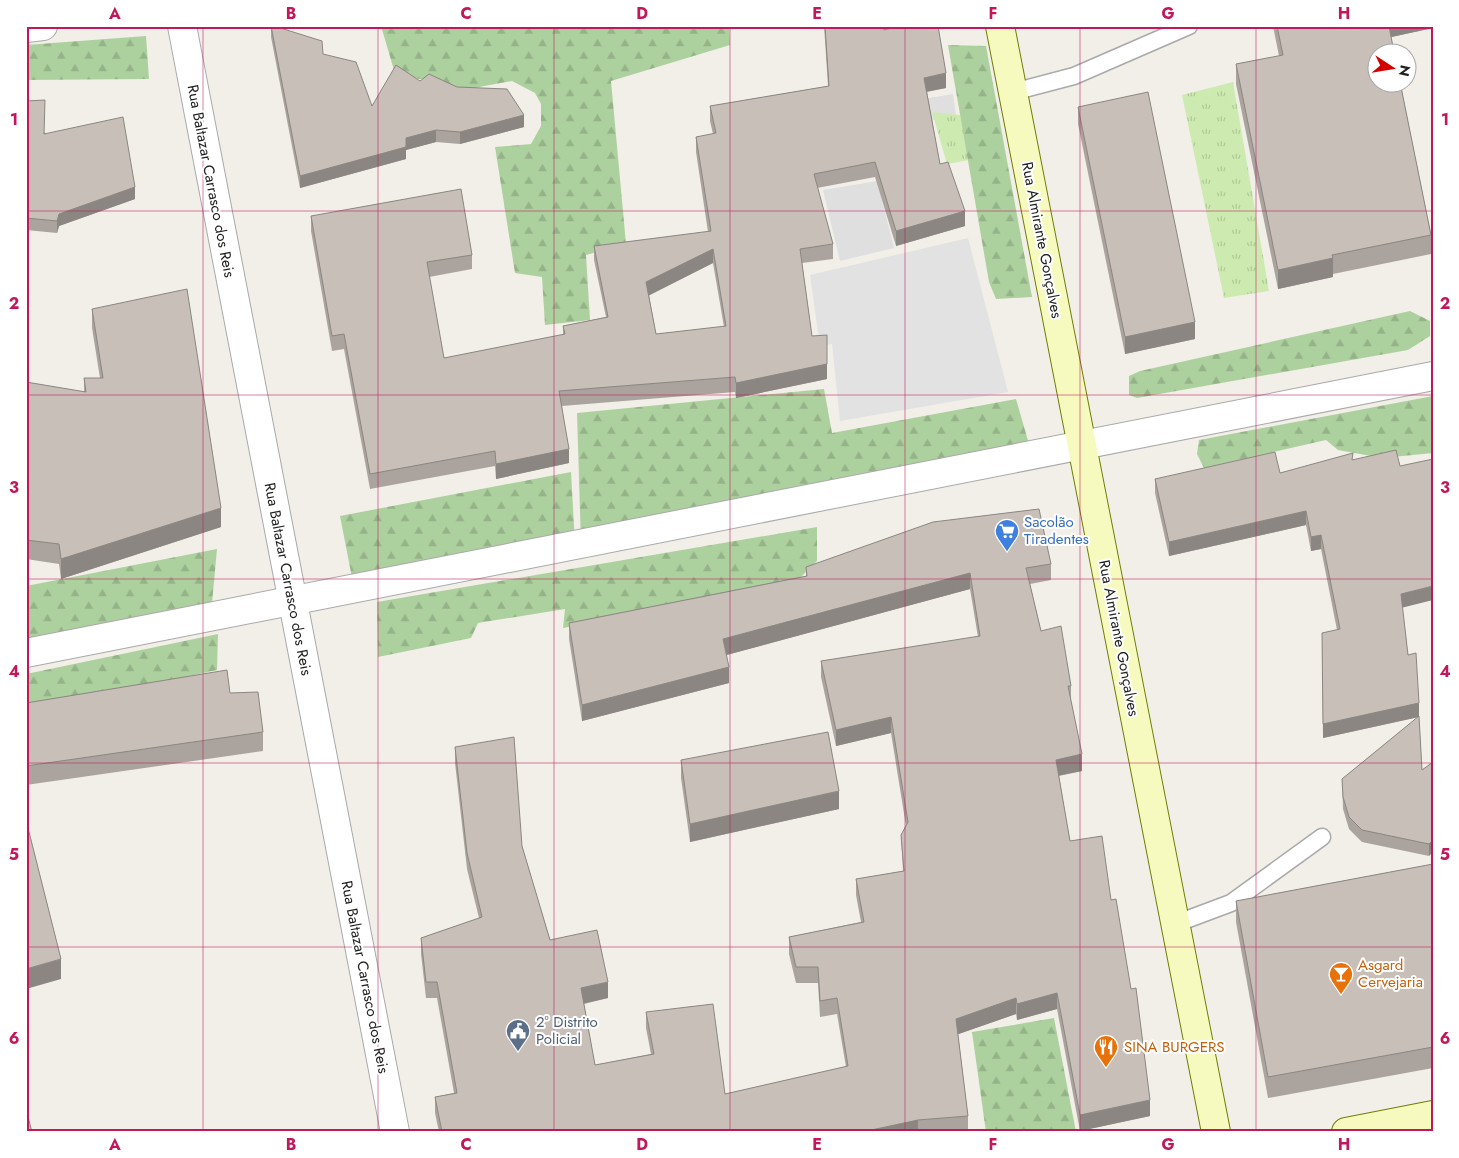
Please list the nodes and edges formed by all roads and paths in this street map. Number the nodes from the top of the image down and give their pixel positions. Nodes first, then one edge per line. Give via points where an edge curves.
1 (43, 26) edge
2 (182, 26) edge
3 (1000, 26) edge
4 (1189, 26) edge
5 (26, 28) edge
6 (1013, 92) junction
7 (1433, 376) edge
8 (1081, 445) junction
9 (292, 600) junction
10 (26, 653) edge
11 (1322, 837) dead end
12 (1175, 924) junction
13 (1433, 1115) edge
14 (395, 1132) edge
15 (1216, 1132) edge
16 (1346, 1132) edge

1 - 5 street
2 - 9 street, Rua Baltazar Carrasco dos Reis
3 - 6 street, Rua Almirante Gonçalves
4 - 6 lane via 1074,76
6 - 8 street, Rua Almirante Gonçalves
7 - 8 street
8 - 9 street
8 - 12 street, Rua Almirante Gonçalves
9 - 10 street
9 - 14 street, Rua Baltazar Carrasco dos Reis
11 - 12 lane via 1232,903
12 - 15 street, Rua Almirante Gonçalves
13 - 16 street

